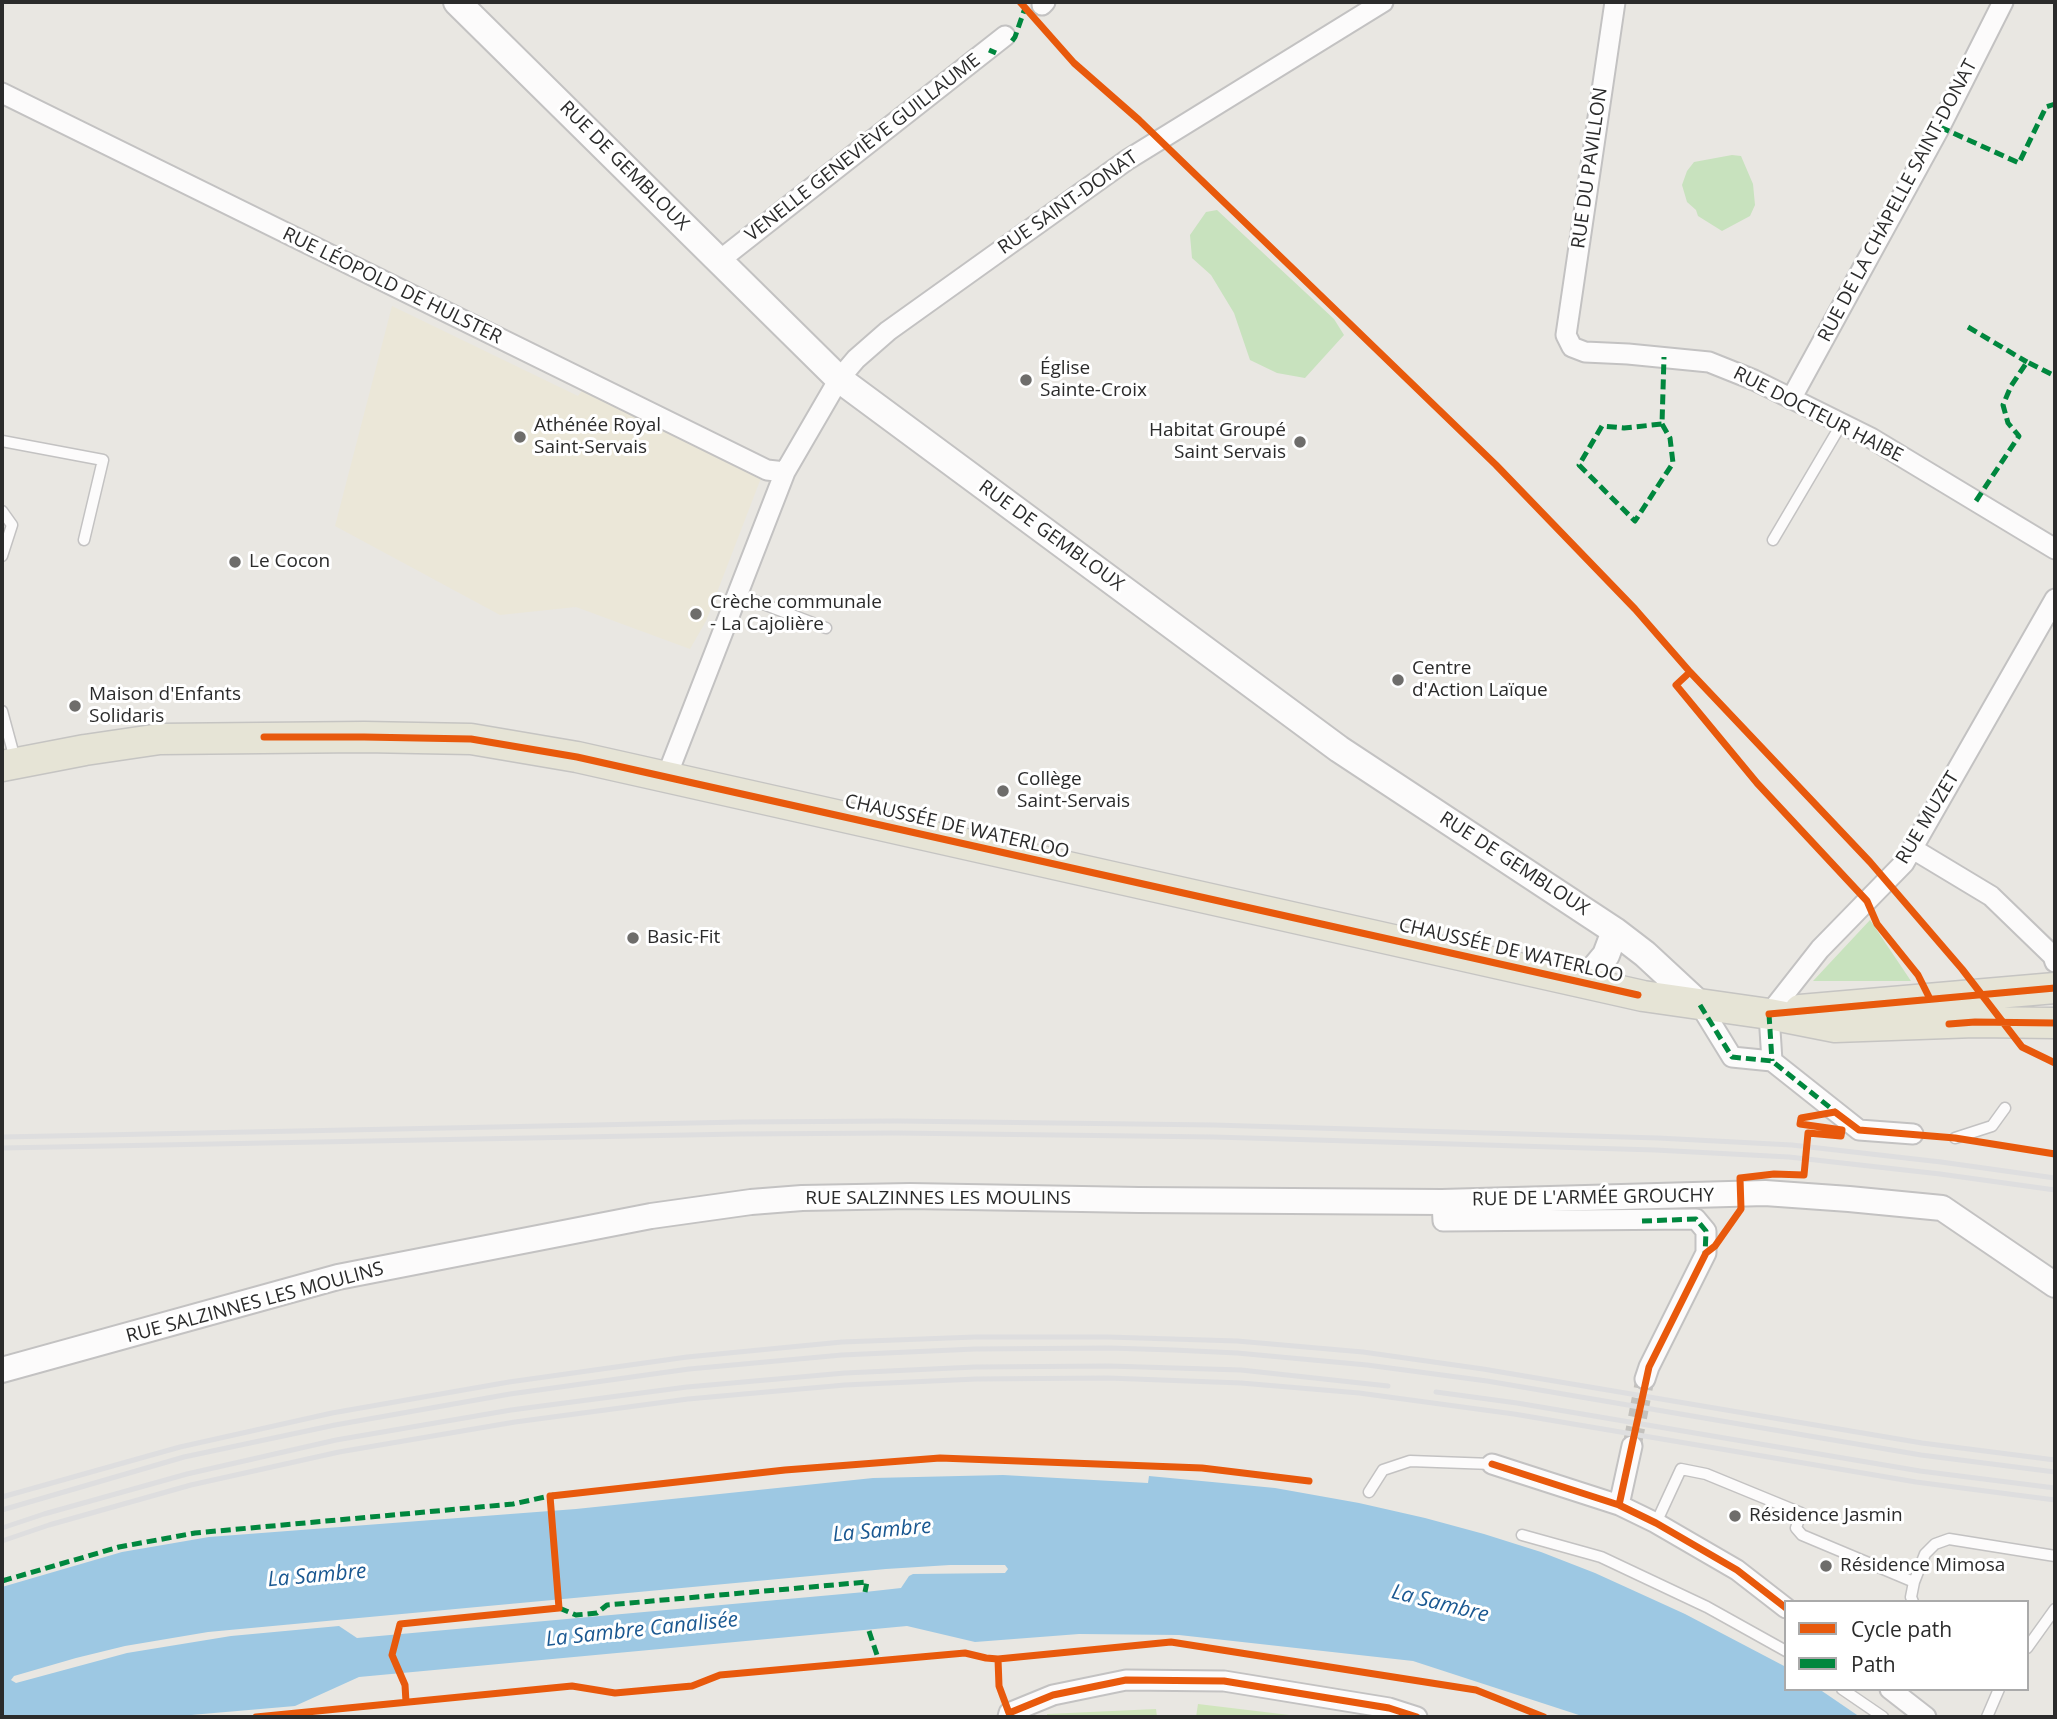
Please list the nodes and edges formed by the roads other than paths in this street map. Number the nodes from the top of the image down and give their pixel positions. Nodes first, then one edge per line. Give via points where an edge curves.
1 (457, 2) edge
2 (1384, 2) edge
3 (1615, 2) edge
4 (2003, 2) edge
5 (1005, 36) dead end
6 (2, 93) edge
7 (720, 260) junction
8 (1566, 335) joint
9 (839, 379) junction
10 (1791, 399) junction
11 (1842, 423) junction
12 (2, 441) edge
13 (785, 472) junction
14 (2, 511) edge
15 (84, 540) dead end
16 (1773, 540) dead end
17 (2055, 549) edge
18 (2, 556) edge
19 (737, 594) junction
20 (2055, 599) edge
21 (826, 628) dead end
22 (2, 711) edge
23 (9, 764) edge
24 (666, 778) junction
25 (1908, 856) junction
26 (1615, 931) junction
27 (2055, 962) edge
28 (1573, 981) junction
29 (1700, 1005) junction
30 (2047, 1013) edge
31 (1769, 1014) junction
32 (1954, 1015) junction
33 (1772, 1061) junction
34 (2005, 1108) dead end
35 (1913, 1134) dead end
36 (1955, 1138) dead end
37 (1442, 1202) junction
38 (2055, 1285) edge
39 (2, 1370) edge
40 (1645, 1379) tunnel mouth
41 (1632, 1446) tunnel mouth
42 (1492, 1464) joint
43 (1369, 1492) dead end
44 (1619, 1505) junction
45 (1657, 1523) junction
46 (1522, 1535) dead end
47 (2055, 1556) edge
48 (1914, 1581) junction
49 (1912, 1600) edge
50 (1784, 1606) edge
51 (2055, 1609) edge
52 (2029, 1645) edge
53 (1784, 1650) edge
54 (1845, 1691) edge
55 (1893, 1691) edge
56 (1998, 1691) edge
57 (1009, 1715) edge
58 (1417, 1717) edge
59 (1882, 1717) edge
60 (1926, 1717) edge
61 (1987, 1717) edge

1 - 7 main road, RUE DE GEMBLOUX
2 - 9 street, RUE SAINT-DONAT via 1127,159 888,331
3 - 8 street, RUE DU PAVILLON
4 - 10 street, RUE DE LA CHAPELLE SAINT-DONAT
5 - 7 street, VENELLE GENEVIÈVE GUILLAUME
6 - 13 street, RUE LÉOPOLD DE HULSTER via 767,470
7 - 9 main road, RUE DE GEMBLOUX
8 - 10 street, RUE DOCTEUR HAIBE via 1572,347 1585,352 1709,362
9 - 13 street, RUE SAINT-DONAT
9 - 26 main road, RUE DE GEMBLOUX via 1339,749
10 - 11 street, RUE DOCTEUR HAIBE
11 - 16 lane
11 - 17 street, RUE DOCTEUR HAIBE
12 - 15 lane via 103,460
13 - 19 street, RUE SAINT-DONAT
14 - 18 lane via 12,525
19 - 21 lane
19 - 24 street, RUE SAINT-DONAT
20 - 25 street, RUE MUZET
22 - 23 lane
23 - 24 main road, CHAUSSÉE DE WATERLOO via 160,739 400,737 504,744
24 - 28 main road, CHAUSSÉE DE WATERLOO
25 - 27 street via 1990,896
25 - 31 street, RUE MUZET via 1819,949
26 - 28 main road via 1606,955 1592,972
26 - 29 main road, RUE DE GEMBLOUX
28 - 29 main road, CHAUSSÉE DE WATERLOO
29 - 31 main road, CHAUSSÉE DE WATERLOO
29 - 33 street via 1732,1057
30 - 32 main road
30 - 32 main road
31 - 32 main road, CHAUSSÉE DE WATERLOO via 1835,1027
31 - 33 street
33 - 35 street via 1859,1130
34 - 36 lane via 1992,1126
37 - 38 street, RUE DE L'ARMÉE GROUCHY via 1765,1193 1942,1208
37 - 39 street, RUE SALZINNES LES MOULINS via 910,1196 737,1204 637,1218 338,1277
37 - 40 street via 1443,1222 1696,1219 1706,1231 1706,1253
41 - 44 street
42 - 43 lane via 1410,1461 1383,1470
42 - 44 street
44 - 45 street
45 - 48 lane via 1681,1469 1706,1474 1801,1514 1797,1528 1802,1535
45 - 50 street via 1737,1570
46 - 53 lane via 1601,1557
47 - 48 lane via 1949,1539 1925,1554
48 - 49 lane
51 - 52 lane
54 - 59 lane
55 - 60 street
56 - 61 lane
57 - 58 street via 1053,1695 1126,1681 1224,1681 1389,1708

